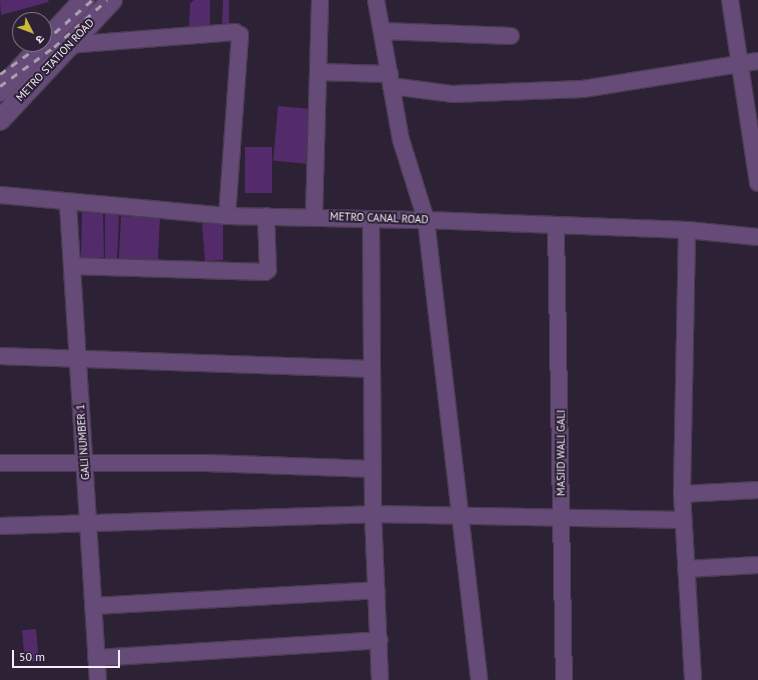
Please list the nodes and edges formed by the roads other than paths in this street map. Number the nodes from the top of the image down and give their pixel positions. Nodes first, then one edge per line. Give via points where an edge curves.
1 (84, 0) edge
2 (112, 0) edge
3 (320, 0) edge
4 (376, 0) edge
5 (730, 0) edge
6 (382, 31) junction
7 (52, 35) edge
8 (511, 36) dead end
9 (67, 45) junction
10 (37, 52) edge
11 (758, 62) edge
12 (740, 64) junction
13 (318, 72) junction
14 (390, 80) junction
15 (0, 91) edge
16 (0, 120) edge
17 (758, 183) edge
18 (0, 195) edge
19 (68, 204) junction
20 (227, 216) junction
21 (266, 216) junction
22 (314, 216) junction
23 (371, 219) junction
24 (426, 220) junction
25 (556, 226) junction
26 (687, 230) junction
27 (758, 237) edge
28 (72, 266) junction
29 (0, 356) edge
30 (77, 358) junction
31 (372, 369) junction
32 (84, 462) junction
33 (0, 463) edge
34 (373, 469) junction
35 (758, 490) edge
36 (682, 494) junction
37 (373, 514) junction
38 (460, 514) junction
39 (561, 519) junction
40 (683, 520) junction
41 (88, 524) junction
42 (0, 526) edge
43 (758, 564) edge
44 (686, 570) junction
45 (377, 590) junction
46 (93, 606) junction
47 (379, 640) junction
48 (96, 658) junction
49 (98, 680) edge
50 (380, 680) edge
51 (479, 680) edge
52 (564, 680) edge
53 (693, 680) edge

1 - 7 street, METRO STATION ROAD
2 - 9 street, METRO STATION ROAD
3 - 13 street
4 - 6 street
5 - 12 street
6 - 8 street
6 - 14 street
9 - 16 street, METRO STATION ROAD
9 - 20 street via 235,32 240,36
10 - 15 street, METRO STATION ROAD
11 - 12 street
12 - 14 street via 576,90 453,94
12 - 17 street
13 - 14 street
13 - 22 street
14 - 24 street via 401,140
18 - 19 street, METRO CANAL ROAD
19 - 20 street, METRO CANAL ROAD
19 - 28 street, GALI NUMBER 1
20 - 21 street, METRO CANAL ROAD
21 - 22 street, METRO CANAL ROAD
21 - 28 street via 268,270 264,272
22 - 23 street, METRO CANAL ROAD
23 - 24 street, METRO CANAL ROAD
23 - 31 street
24 - 25 street, METRO CANAL ROAD
24 - 38 street
25 - 26 street, METRO CANAL ROAD
25 - 39 street, MASJID WALI GALI
26 - 27 street, METRO CANAL ROAD
26 - 36 street
28 - 30 street, GALI NUMBER 1
29 - 30 street
30 - 31 street
30 - 32 street, GALI NUMBER 1
31 - 34 street
32 - 33 street
32 - 34 street
32 - 41 street, GALI NUMBER 1
34 - 37 street
35 - 36 street
36 - 40 street
37 - 38 street
37 - 41 street
37 - 45 street
38 - 39 street
38 - 51 street
39 - 40 street
39 - 52 street, MASJID WALI GALI
40 - 44 street
41 - 42 street
41 - 46 street, GALI NUMBER 1
43 - 44 street
44 - 53 street
45 - 46 street
45 - 47 street
46 - 48 street, GALI NUMBER 1
47 - 48 street
47 - 50 street
48 - 49 street, GALI NUMBER 1

